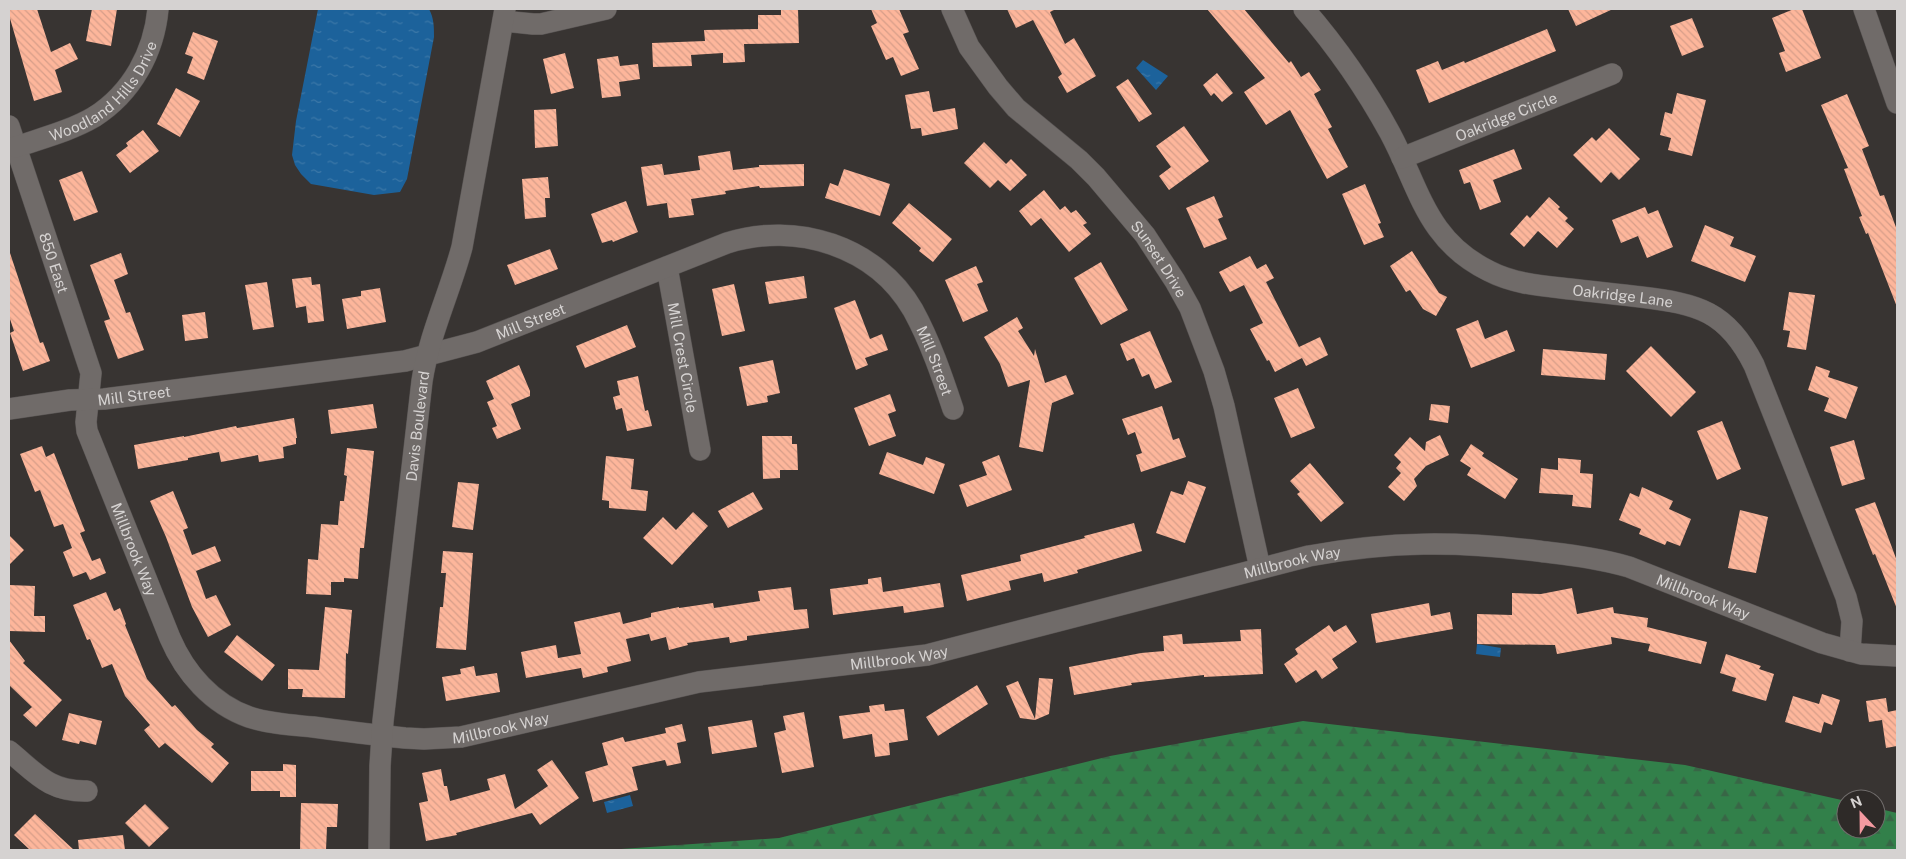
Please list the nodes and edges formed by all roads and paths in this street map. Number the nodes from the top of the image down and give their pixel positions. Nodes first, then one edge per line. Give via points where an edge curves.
1 (158, 9) edge
2 (606, 9) edge
3 (952, 9) edge
4 (1304, 9) edge
5 (1864, 9) edge
6 (504, 15) edge
7 (1612, 74) dead end
8 (1897, 104) edge
9 (9, 126) edge
10 (16, 146) junction
11 (1402, 158) junction
12 (667, 267) junction
13 (428, 356) junction
14 (88, 400) junction
15 (9, 409) edge
16 (953, 409) dead end
17 (700, 450) dead end
18 (1260, 568) junction
19 (1850, 651) junction
20 (1897, 656) edge
21 (382, 736) junction
22 (9, 751) edge
23 (86, 791) dead end
24 (379, 850) edge

1 - 10 street, Woodland Hills Drive via 146,55 134,79 115,100 94,117
2 - 6 street via 541,24
3 - 18 street, Sunset Drive via 970,46 998,87 1016,108 1079,160 1112,195 1145,235 1180,290 1214,371
4 - 11 street, Oakridge Lane via 1358,80
5 - 8 street
6 - 13 street, Davis Boulevard via 462,247
7 - 11 street, Oakridge Circle
9 - 10 street, 850 East
10 - 14 street, 850 East via 91,373
11 - 19 street, Oakridge Lane via 1435,226 1453,246 1483,268 1504,278 1536,285 1690,304 1735,334 1754,365 1846,597 1852,621
12 - 13 street, Mill Street via 477,342
12 - 16 street, Mill Street via 727,243 762,234 805,236 847,250 886,276 900,292 939,367
12 - 17 street, Mill Crest Circle
13 - 14 street, Mill Street via 386,364
13 - 21 street, Davis Boulevard via 422,381
14 - 15 street, Mill Street
14 - 21 street, Millbrook Way via 87,431 170,638 196,680 223,703 248,716 283,724
18 - 19 street, Millbrook Way via 1339,550 1432,543 1502,546 1582,556 1629,567
18 - 21 street, Millbrook Way via 927,655 699,682 461,737
19 - 20 street, Millbrook Way
21 - 24 street, Davis Boulevard
22 - 23 street via 55,787

